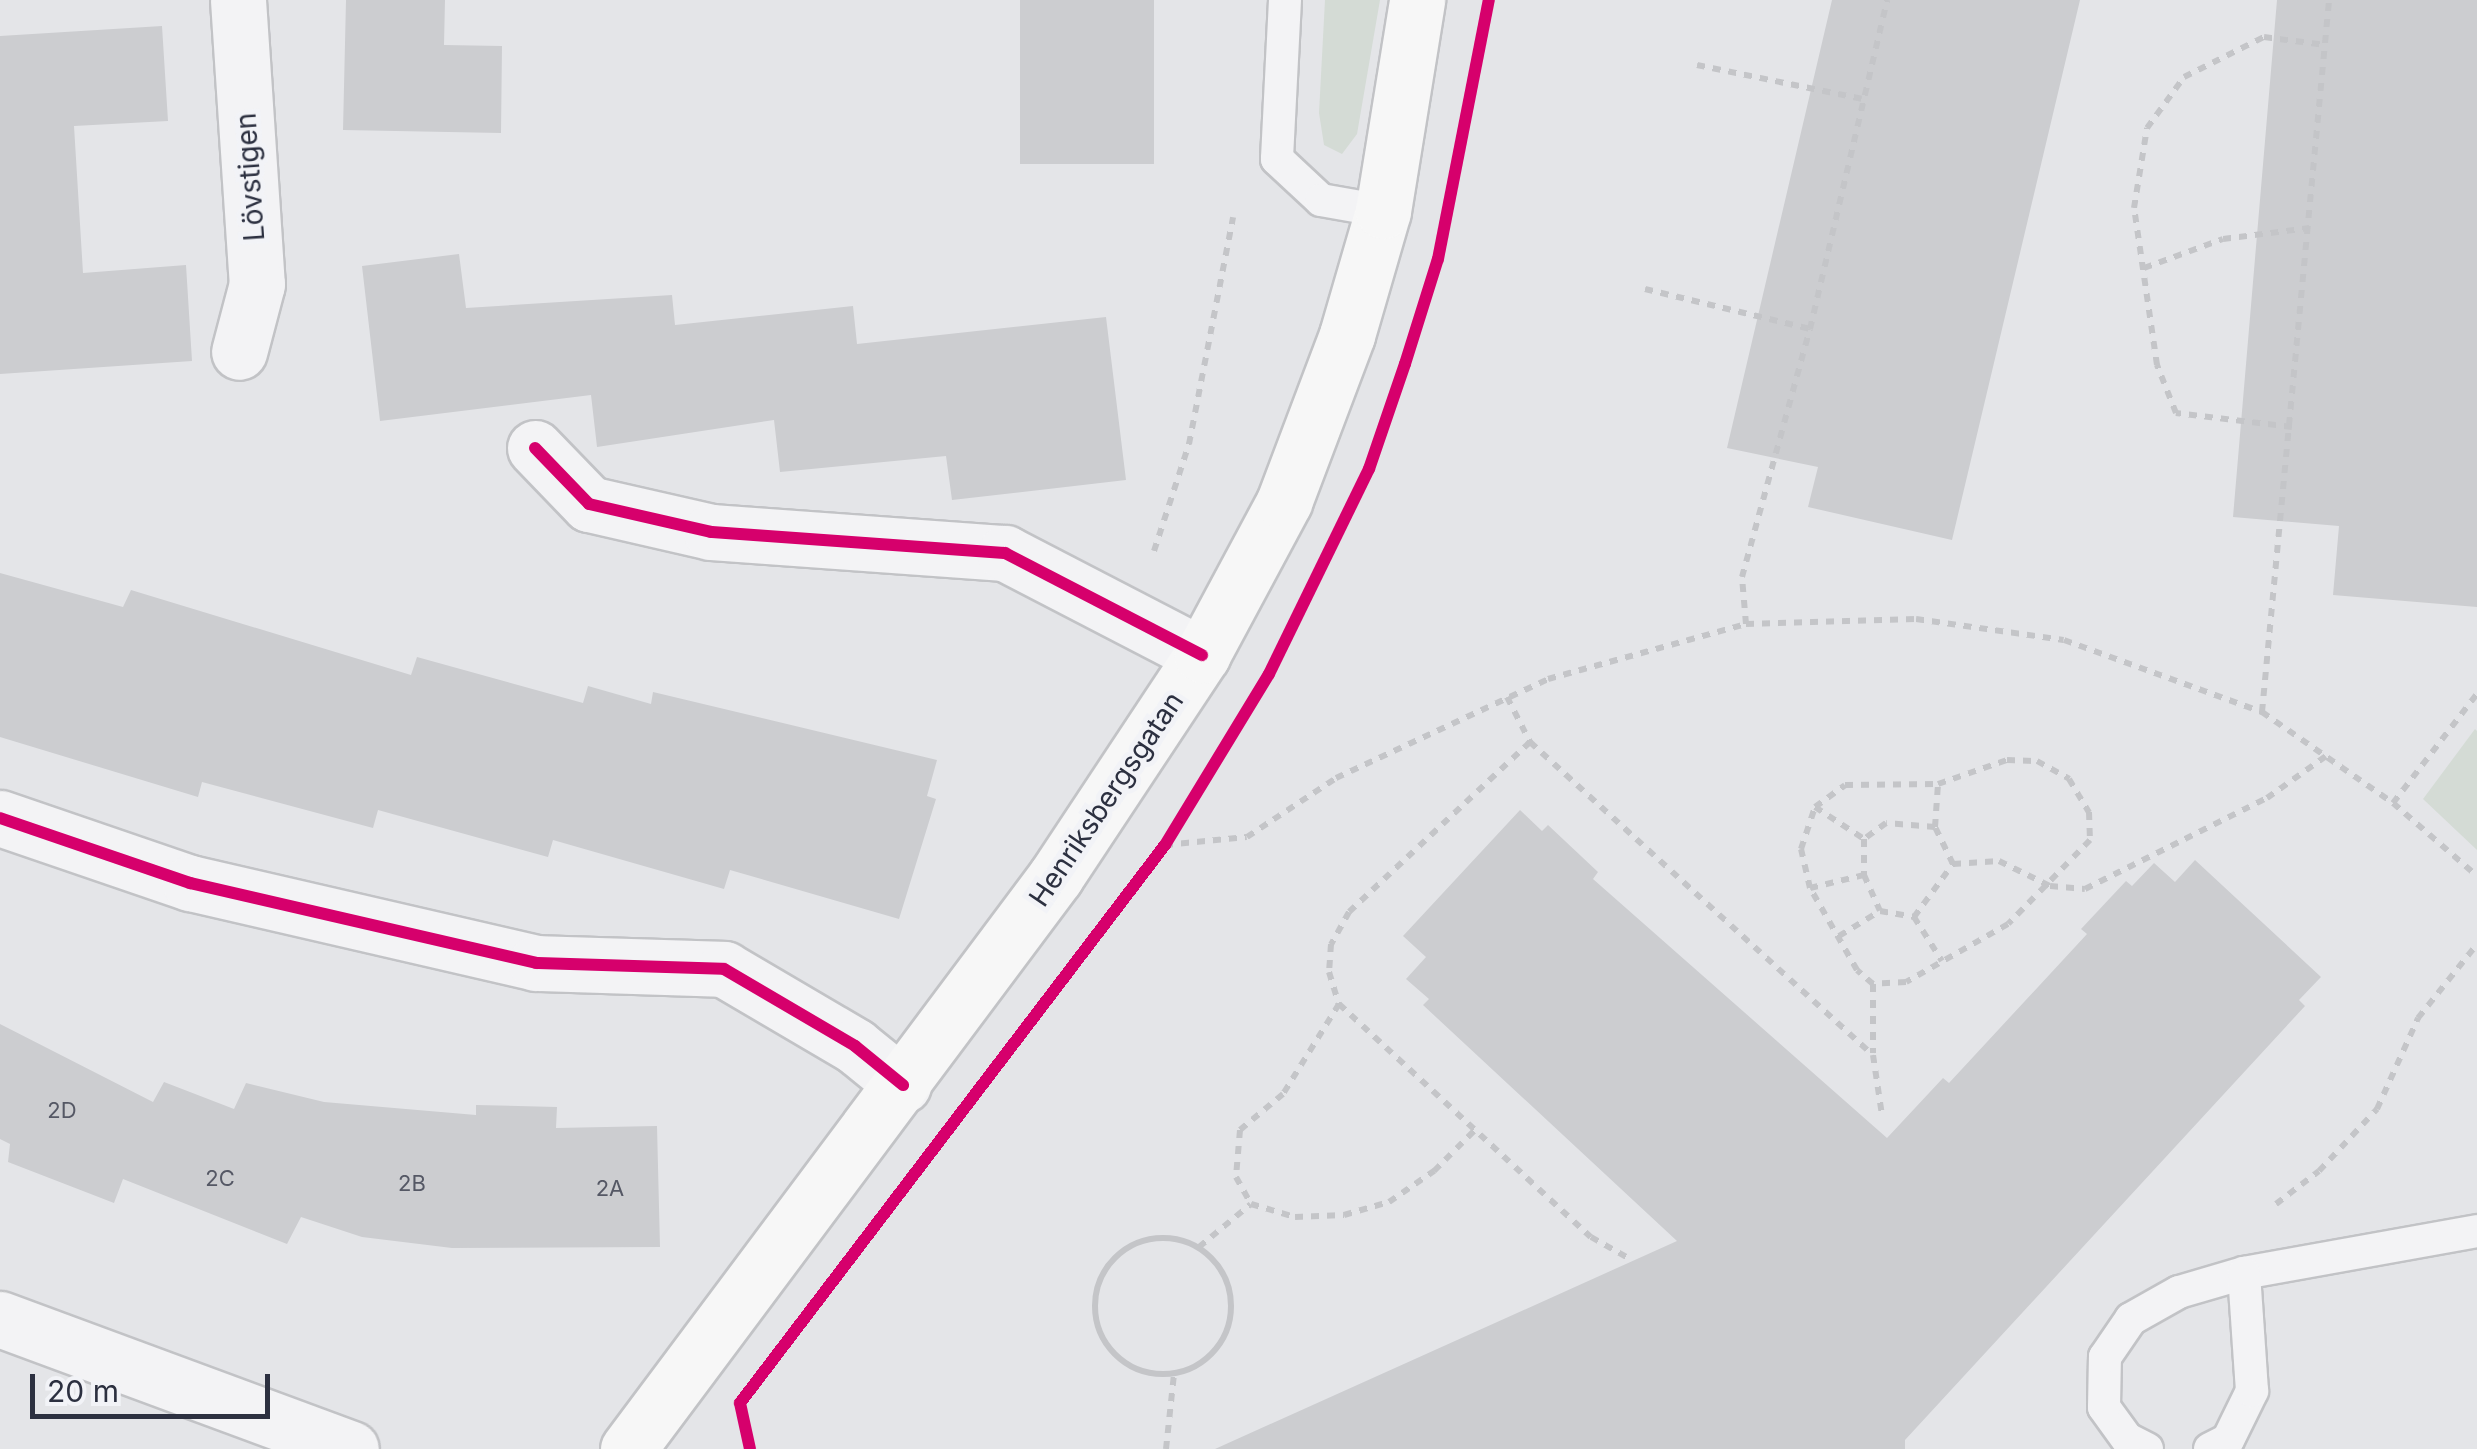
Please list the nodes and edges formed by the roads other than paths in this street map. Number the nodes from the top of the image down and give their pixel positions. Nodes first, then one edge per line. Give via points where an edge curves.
1 (238, 0) edge
2 (1285, 0) edge
3 (1417, 0) edge
4 (1383, 212) junction
5 (239, 352) dead end
6 (535, 448) dead end
7 (1202, 655) junction
8 (0, 818) edge
9 (903, 1084) junction
10 (2477, 1231) edge
11 (2244, 1273) junction
12 (0, 1319) edge
13 (243, 1429) edge
14 (351, 1449) edge
15 (628, 1449) edge
16 (2148, 1449) edge
17 (2210, 1449) edge

1 - 5 street, Lövstigen via 257,284
2 - 4 lane via 1277,159 1321,200
3 - 4 main road, Henriksbergsgatan
4 - 7 main road, Henriksbergsgatan via 1347,335 1284,502
6 - 7 street via 589,504 710,532 1005,553
7 - 9 main road, Henriksbergsgatan via 1056,876
8 - 9 street via 190,883 536,963 724,969 856,1046
9 - 15 main road, Henriksbergsgatan
10 - 11 lane
11 - 16 lane via 2179,1292 2132,1319 2105,1357 2104,1407 2127,1440
11 - 17 lane via 2252,1391 2228,1440
12 - 13 street
13 - 14 street

